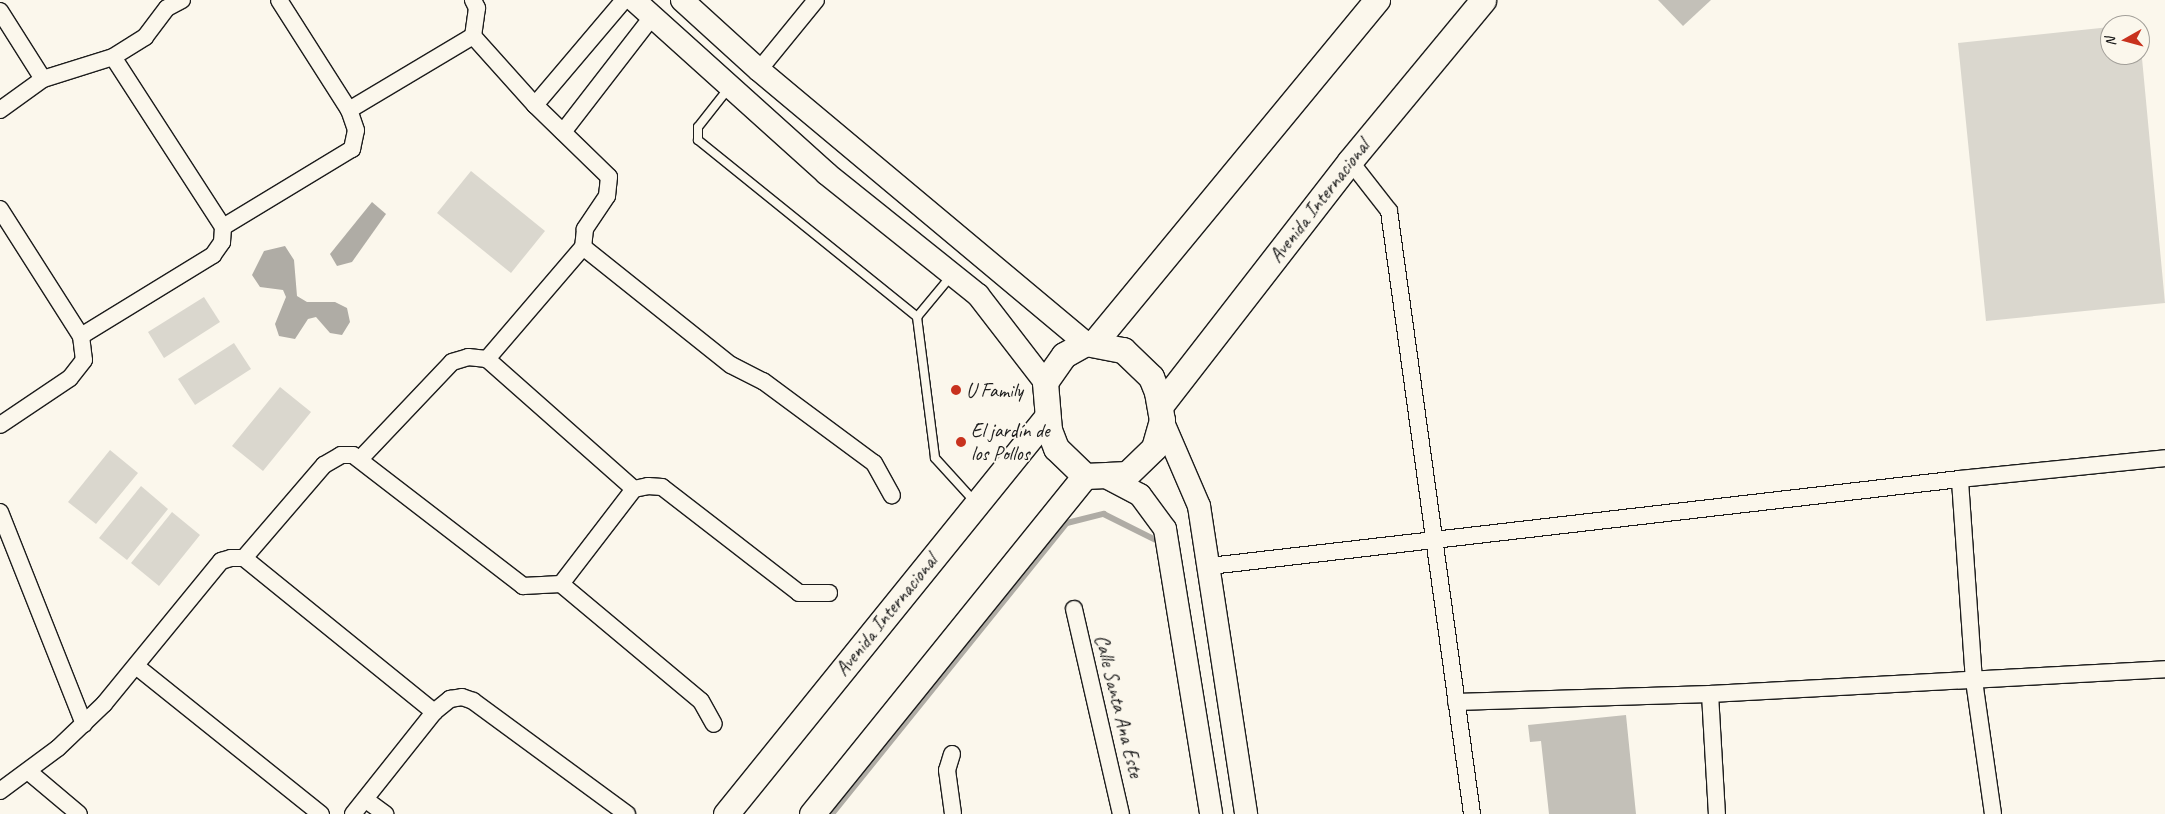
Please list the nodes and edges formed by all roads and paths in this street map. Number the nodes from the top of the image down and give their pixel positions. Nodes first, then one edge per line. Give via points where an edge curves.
1 (182, 0) edge
2 (279, 0) edge
3 (473, 0) edge
4 (624, 0) edge
5 (634, 0) edge
6 (682, 0) edge
7 (816, 0) edge
8 (1377, 0) edge
9 (1483, 0) edge
10 (164, 4) edge
11 (0, 11) edge
12 (652, 17) junction
13 (473, 36) junction
14 (113, 57) junction
15 (759, 70) junction
16 (43, 79) junction
17 (728, 89) junction
18 (535, 105) junction
19 (0, 110) edge
20 (349, 110) junction
21 (563, 132) junction
22 (1350, 161) junction
23 (0, 209) edge
24 (925, 209) junction
25 (223, 227) junction
26 (906, 234) junction
27 (583, 247) junction
28 (952, 274) junction
29 (917, 317) junction
30 (81, 336) junction
31 (1090, 343) junction
32 (487, 359) junction
33 (1045, 382) junction
34 (1161, 413) junction
35 (1047, 417) junction
36 (0, 425) edge
37 (361, 458) junction
38 (2165, 458) edge
39 (1097, 477) junction
40 (1960, 478) junction
41 (634, 489) junction
42 (892, 495) dead end
43 (977, 503) junction
44 (0, 519) edge
45 (1434, 540) junction
46 (244, 558) junction
47 (1210, 566) junction
48 (561, 584) junction
49 (829, 593) dead end
50 (1074, 609) dead end
51 (136, 666) junction
52 (2165, 669) edge
53 (1974, 681) junction
54 (1710, 694) junction
55 (1456, 702) junction
56 (434, 712) junction
57 (84, 724) junction
58 (714, 724) dead end
59 (952, 754) dead end
60 (29, 772) junction
61 (0, 791) edge
62 (366, 800) junction
63 (79, 814) edge
64 (321, 814) edge
65 (353, 814) edge
66 (385, 814) edge
67 (627, 814) edge
68 (726, 814) edge
69 (812, 814) edge
70 (953, 814) edge
71 (1121, 814) edge
72 (1211, 814) edge
73 (1246, 814) edge
74 (1472, 814) edge
75 (1717, 814) edge
76 (1993, 814) edge

1 - 10 street
2 - 20 street
3 - 13 street via 477,8
4 - 18 street
5 - 12 street
6 - 15 street
7 - 15 street
8 - 31 main road
9 - 22 main road, Avenida Internacional
10 - 14 street via 145,37
11 - 16 street
12 - 17 street
12 - 21 street
13 - 18 street
13 - 20 street
14 - 16 street
14 - 25 street
15 - 24 street
16 - 19 street
17 - 26 street via 827,174
17 - 29 lane via 698,127 698,140
18 - 21 street
20 - 25 street via 356,130 352,149
21 - 27 street via 609,177 607,196 585,229
22 - 34 main road, Avenida Internacional
22 - 45 street via 1390,211
23 - 30 street
24 - 26 street
24 - 31 street
25 - 30 street via 222,242 213,255
26 - 28 street
27 - 32 street
27 - 42 street via 731,365 763,381 874,463
28 - 29 lane
28 - 33 street via 984,303
29 - 43 lane via 936,458
30 - 36 street via 84,360 70,378
31 - 33 main road via 1064,355
31 - 34 main road via 1123,350 1139,363 1151,377
32 - 37 street via 468,357 452,362
32 - 41 street
33 - 35 main road
34 - 39 main road via 1154,448 1140,464 1128,474
34 - 47 street via 1200,506
35 - 39 main road via 1056,448
35 - 43 main road, Avenida Internacional
37 - 46 street via 341,455 324,465
37 - 48 street via 523,586
38 - 40 street
39 - 69 main road
39 - 72 street via 1140,495 1165,530
40 - 45 street
40 - 53 street
41 - 48 street
41 - 49 street via 662,487 799,593
43 - 68 main road, Avenida Internacional
44 - 57 street
45 - 47 street
45 - 55 street
46 - 51 street via 222,561
46 - 56 street
47 - 73 street
48 - 58 street via 701,701
50 - 71 street, Calle Santa Ana Este
51 - 57 street
51 - 64 street
52 - 53 street
53 - 54 street
53 - 76 street
54 - 55 street
54 - 75 street
55 - 74 street
56 - 62 street
56 - 67 street via 450,698 473,701
57 - 60 street
59 - 70 street via 947,770
60 - 61 street
60 - 63 street
62 - 65 street
62 - 66 street

